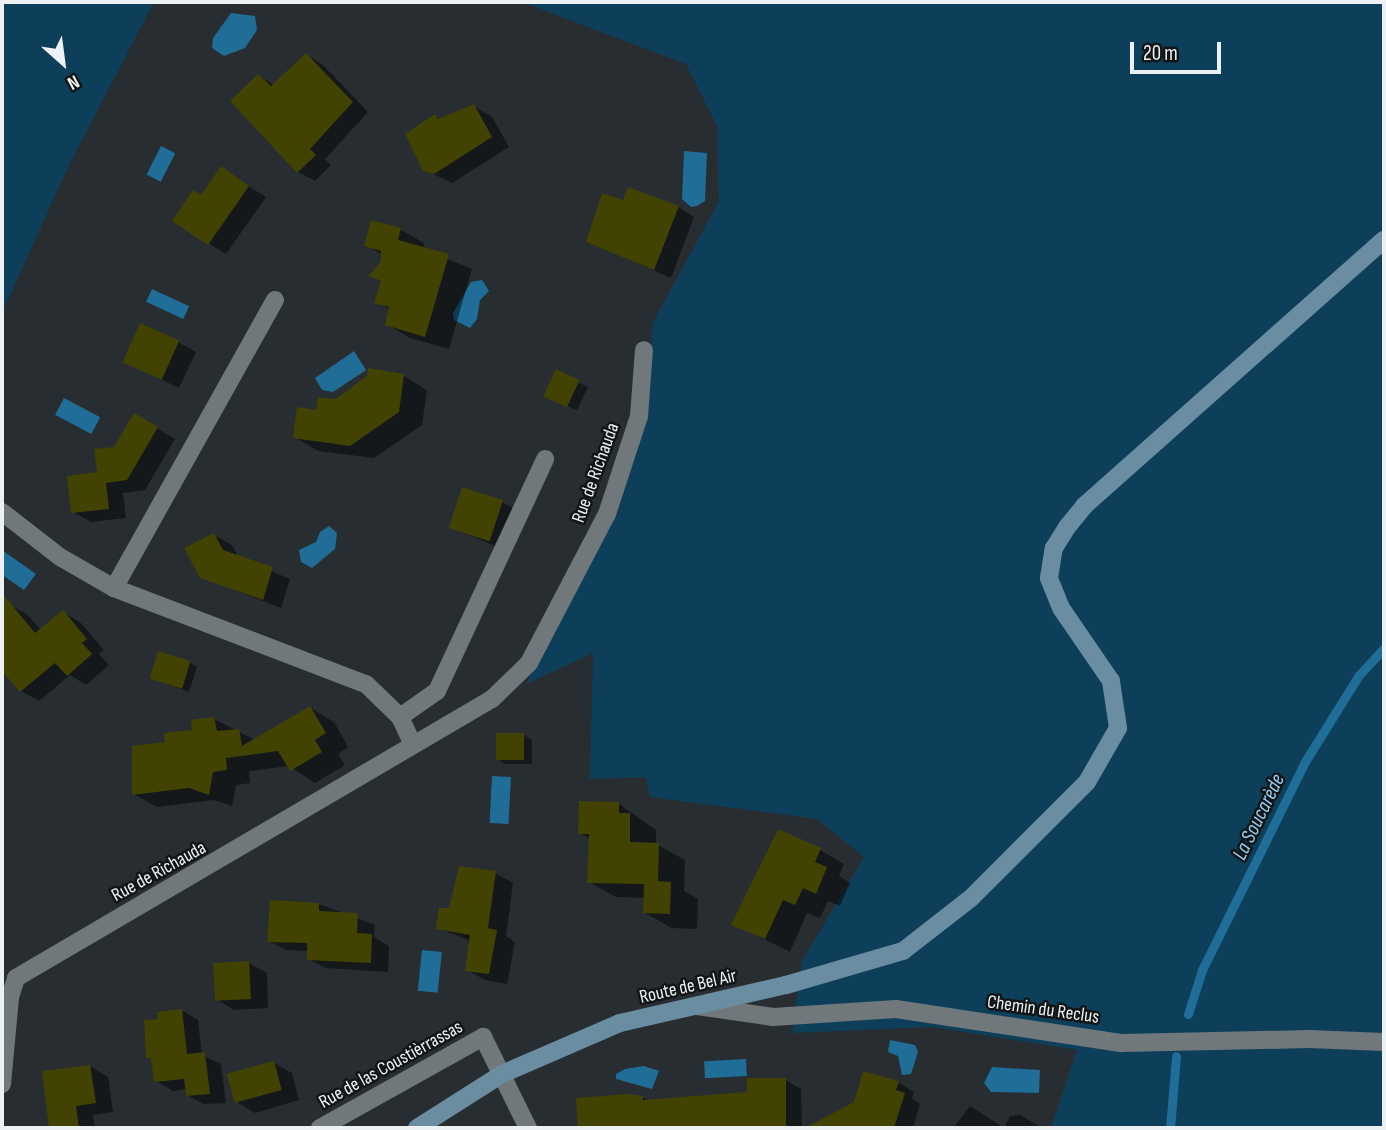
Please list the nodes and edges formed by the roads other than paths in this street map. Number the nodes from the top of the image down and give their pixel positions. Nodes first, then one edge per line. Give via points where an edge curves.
1 (1384, 240) edge
2 (275, 300) dead end
3 (644, 350) dead end
4 (545, 459) dead end
5 (2, 512) edge
6 (114, 588) junction
7 (400, 717) junction
8 (412, 743) junction
9 (697, 1006) junction
10 (1384, 1042) edge
11 (502, 1074) junction
12 (2, 1084) edge
13 (320, 1128) edge
14 (417, 1128) edge
15 (528, 1128) edge

1 - 9 street, Route de Bel Air via 1068,526 1054,548 1049,578 1061,608 1111,681 1118,728 1087,782 971,898 903,951
2 - 6 street
3 - 8 street, Rue de Richauda via 639,416 607,514 529,663 492,699
4 - 7 street via 436,691
5 - 6 street via 60,557
6 - 7 street via 366,684
7 - 8 street
8 - 12 street, Rue de Richauda via 16,978 9,997
9 - 10 street, Chemin du Reclus via 773,1017 896,1010 1122,1043 1309,1038
9 - 11 street, Route de Bel Air via 620,1023
11 - 13 street, Rue de las Coustièrrassas via 482,1037
11 - 14 street, Route de Bel Air
11 - 15 street

